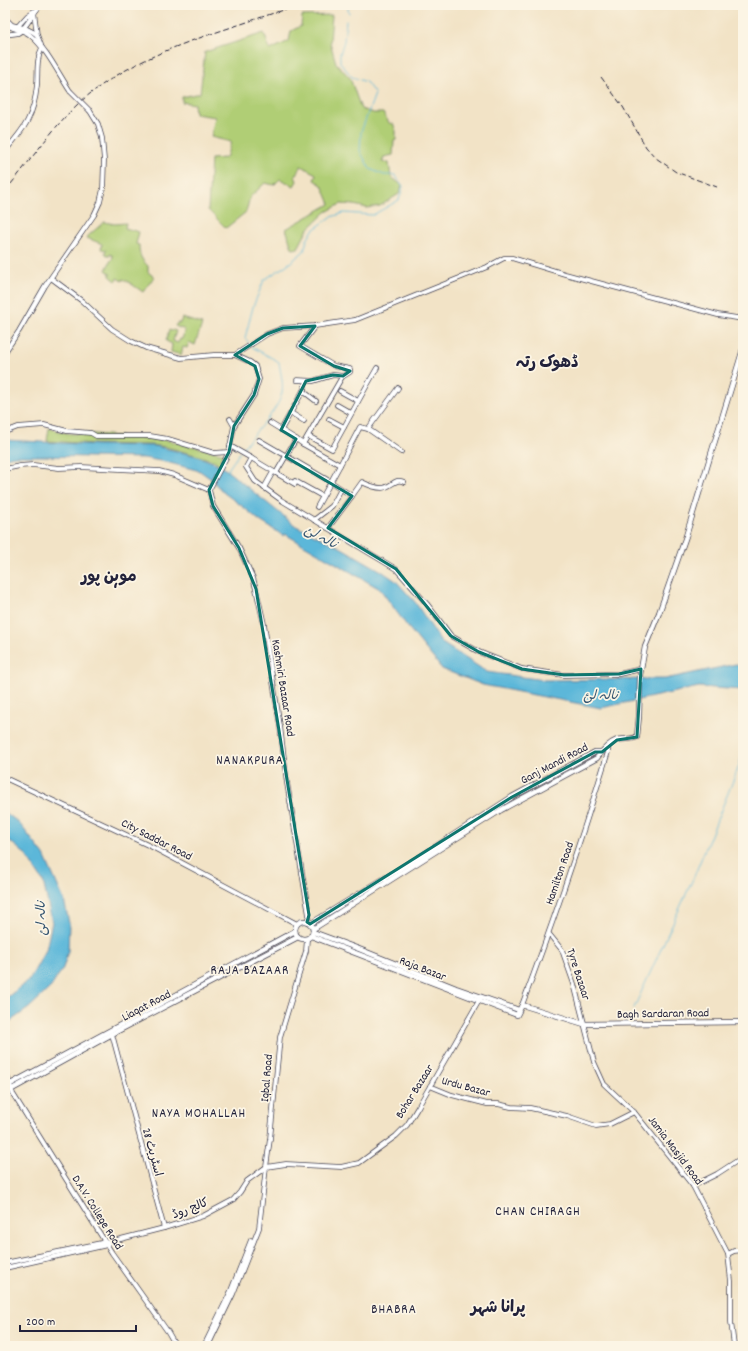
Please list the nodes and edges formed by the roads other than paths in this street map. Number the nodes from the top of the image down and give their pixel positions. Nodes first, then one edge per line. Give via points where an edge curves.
1 (41, 5) edge
2 (34, 11) junction
3 (5, 18) edge
4 (5, 23) edge
5 (22, 29) junction
6 (15, 30) junction
7 (5, 35) edge
8 (37, 35) junction
9 (42, 48) junction
10 (5, 151) edge
11 (51, 278) junction
12 (743, 319) edge
13 (315, 326) junction
14 (743, 349) edge
15 (5, 352) edge
16 (235, 356) junction
17 (377, 368) dead end
18 (343, 376) junction
19 (297, 380) dead end
20 (306, 381) junction
21 (398, 388) dead end
22 (303, 391) junction
23 (340, 391) dead end
24 (316, 401) dead end
25 (358, 401) junction
26 (337, 405) dead end
27 (291, 413) junction
28 (351, 413) junction
29 (230, 419) dead end
30 (329, 419) dead end
31 (304, 421) dead end
32 (270, 423) dead end
33 (234, 426) junction
34 (344, 427) junction
35 (368, 429) junction
36 (281, 430) junction
37 (5, 432) edge
38 (308, 436) junction
39 (296, 439) junction
40 (259, 440) dead end
41 (303, 444) junction
42 (230, 446) junction
43 (229, 452) junction
44 (401, 452) dead end
45 (249, 457) junction
46 (286, 457) junction
47 (340, 465) junction
48 (5, 469) edge
49 (275, 473) junction
50 (330, 482) junction
51 (404, 482) dead end
52 (264, 488) junction
53 (341, 489) junction
54 (209, 490) junction
55 (322, 496) junction
56 (352, 496) junction
57 (317, 507) dead end
58 (314, 520) junction
59 (328, 528) junction
60 (640, 670) junction
61 (608, 746) junction
62 (5, 778) edge
63 (500, 808) junction
64 (309, 923) junction
65 (297, 924) junction
66 (295, 931) junction
67 (311, 934) junction
68 (549, 934) junction
69 (298, 937) junction
70 (480, 999) junction
71 (522, 1005) junction
72 (519, 1010) junction
73 (743, 1022) edge
74 (584, 1024) junction
75 (5, 1033) edge
76 (112, 1034) junction
77 (5, 1044) edge
78 (5, 1070) edge
79 (10, 1084) junction
80 (430, 1086) junction
81 (5, 1087) edge
82 (11, 1089) junction
83 (5, 1093) edge
84 (634, 1112) junction
85 (743, 1157) edge
86 (266, 1167) junction
87 (693, 1186) junction
88 (259, 1221) junction
89 (164, 1228) junction
90 (107, 1243) junction
91 (743, 1250) edge
92 (728, 1254) junction
93 (5, 1263) edge
94 (5, 1268) edge
95 (176, 1346) edge
96 (204, 1346) edge
97 (208, 1346) edge
98 (734, 1346) edge

1 - 2 street
2 - 5 street
2 - 6 street
2 - 8 street
3 - 6 street
4 - 6 street
5 - 6 street
5 - 6 street
5 - 8 street
5 - 9 street
6 - 7 street
8 - 9 street
9 - 10 street via 38,57 36,98 32,111 26,126
9 - 11 street, bridge via 70,91 98,124 104,160 100,202 94,215
11 - 15 street
11 - 16 street via 82,301 112,329 146,348 181,358
12 - 13 street via 718,315 512,258 504,258 361,317
13 - 16 street via 283,328 258,339
13 - 18 street via 300,346 334,366 350,369 349,373
14 - 60 main road via 686,536 660,613 645,647
16 - 33 street via 255,366 259,379 254,395
17 - 25 street
18 - 20 street via 333,375 313,382
18 - 38 street
19 - 20 street
20 - 22 street
21 - 35 street
22 - 24 street
22 - 27 street
23 - 25 street
25 - 28 street
26 - 28 street
27 - 31 street
27 - 36 street
28 - 34 street
29 - 33 street
30 - 34 street
32 - 36 street
33 - 42 street
34 - 38 street via 332,449
35 - 44 street
35 - 47 street via 360,427
36 - 39 street
37 - 43 street via 18,427 44,425 96,436 150,436 214,452
38 - 41 street
39 - 41 street
39 - 46 street
40 - 46 street
41 - 47 street
42 - 43 street
42 - 45 street
43 - 54 street
45 - 49 street
45 - 52 street via 246,467 255,481
46 - 49 street
46 - 50 street
47 - 50 street
48 - 54 street via 33,465 159,471
49 - 52 street
49 - 55 street
50 - 53 street
50 - 55 street
51 - 56 street via 394,481 385,488 362,482
52 - 58 street
53 - 56 street
53 - 58 street via 332,506
54 - 64 street, Kashmiri Bazaar Road via 213,506 239,548 256,589 264,624
55 - 57 street
56 - 59 street
58 - 59 street
59 - 60 street via 396,569 452,636 479,652 522,669 564,675 619,674
60 - 61 main road via 637,737 617,740
61 - 63 main road, Ganj Mandi Road via 597,758
61 - 68 street, Hamilton Road via 580,842
62 - 65 street, City Saddar Road via 152,847
63 - 64 main road, Ganj Mandi Road
63 - 67 main road, Ganj Mandi Road
64 - 65 main road via 302,921
64 - 67 main road
65 - 66 main road
66 - 69 main road
66 - 79 main road, Liaqat Road
67 - 69 main road via 304,939
67 - 70 main road
67 - 86 street, Iqbal Road via 280,1037
68 - 71 street, Hamilton Road
68 - 74 street, Tyre Bazaar via 562,950
69 - 76 main road, Liaqat Road
70 - 72 main road
70 - 72 main road via 517,1015
70 - 80 street, Bohar Bazaar
71 - 72 main road
71 - 74 main road, Bagh Sardaran Road
73 - 74 main road, Bagh Sardaran Road
74 - 84 street, Jamia Masjid Road via 595,1068 604,1084
75 - 77 street
76 - 82 main road, Liaqat Road
76 - 89 street, اسٹریٹ 28
78 - 79 street, D.A.V. College Road
79 - 81 main road, Liaqat Road
79 - 82 street, D.A.V. College Road
80 - 84 street, Urdu Bazar via 482,1103 530,1108 567,1116 596,1126 610,1124
80 - 86 street, Bohar Bazaar via 407,1125 358,1163 341,1167 286,1164
82 - 83 main road, Liaqat Road
82 - 90 street, D.A.V. College Road
84 - 87 street, Jamia Masjid Road
85 - 87 street
86 - 88 street, Iqbal Road
86 - 89 street, کالج روڈ via 247,1181 232,1200 203,1216
87 - 92 street, Jamia Masjid Road
88 - 96 street, Iqbal Road via 230,1293
88 - 97 street, Iqbal Road via 259,1228 233,1294
89 - 90 street, کالج روڈ
90 - 93 street
90 - 94 street
90 - 95 street, D.A.V. College Road
91 - 92 street
92 - 98 street, Jamia Masjid Road

